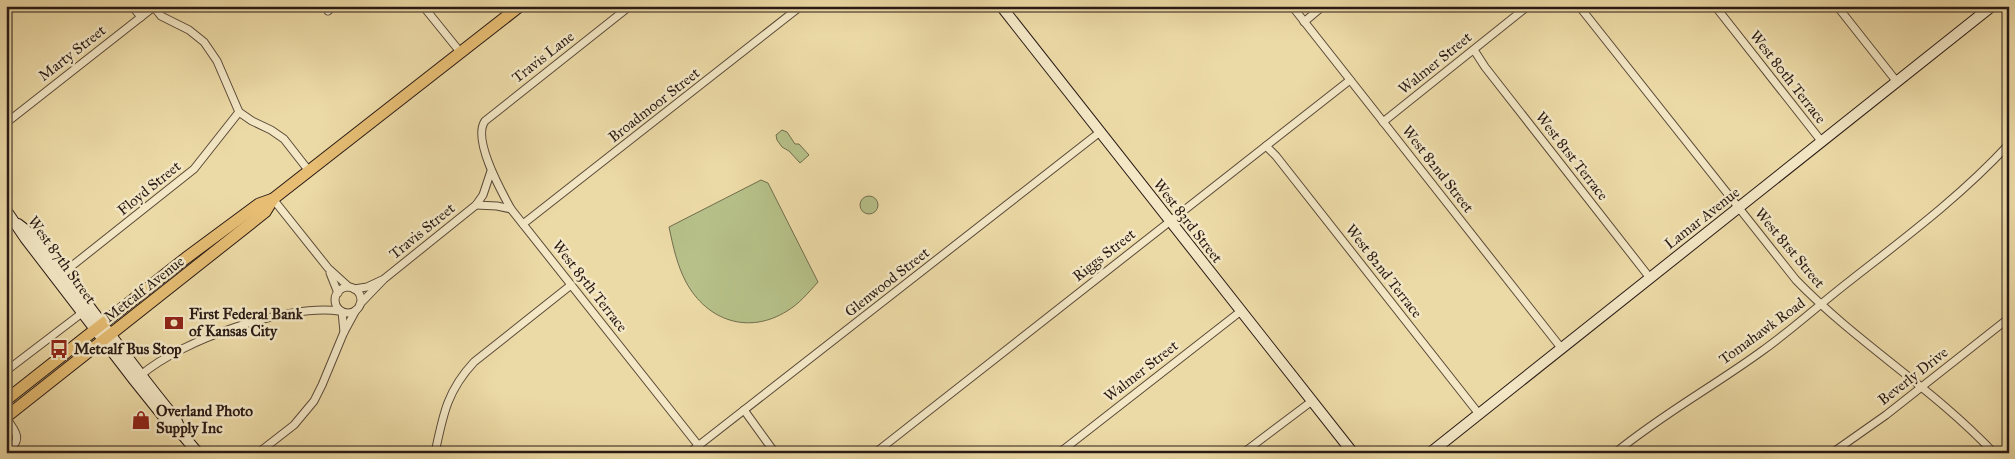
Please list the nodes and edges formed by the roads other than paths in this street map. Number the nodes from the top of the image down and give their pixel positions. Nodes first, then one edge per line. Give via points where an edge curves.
1 (132, 6) edge
2 (423, 6) edge
3 (520, 6) edge
4 (630, 6) edge
5 (801, 6) edge
6 (1001, 6) edge
7 (1292, 6) edge
8 (1323, 6) edge
9 (1528, 6) edge
10 (1579, 6) edge
11 (1715, 6) edge
12 (1837, 6) edge
13 (1992, 6) edge
14 (155, 7) edge
15 (140, 17) junction
16 (1304, 22) junction
17 (1474, 50) junction
18 (461, 53) junction
19 (1350, 80) junction
20 (1897, 82) junction
21 (239, 112) junction
22 (1383, 122) junction
23 (6, 123) edge
24 (1100, 132) junction
25 (481, 133) joint
26 (1822, 142) junction
27 (2009, 144) edge
28 (1266, 146) junction
29 (309, 171) junction
30 (491, 171) junction
31 (272, 199) junction
32 (476, 205) junction
33 (1738, 208) junction
34 (511, 209) junction
35 (6, 210) edge
36 (14, 220) junction
37 (1170, 222) junction
38 (523, 224) junction
39 (328, 268) junction
40 (63, 273) junction
41 (1650, 278) junction
42 (384, 279) junction
43 (571, 285) junction
44 (351, 288) junction
45 (337, 294) junction
46 (1821, 305) junction
47 (358, 307) junction
48 (315, 310) junction
49 (341, 311) junction
50 (1241, 311) junction
51 (82, 313) junction
52 (2009, 318) edge
53 (99, 327) junction
54 (344, 332) junction
55 (107, 338) junction
56 (1562, 349) junction
57 (6, 371) edge
58 (141, 375) junction
59 (1922, 387) junction
60 (6, 400) edge
61 (1312, 401) junction
62 (744, 410) junction
63 (1479, 414) junction
64 (6, 418) edge
65 (182, 433) junction
66 (698, 445) junction
67 (6, 451) edge
68 (193, 451) edge
69 (258, 453) edge
70 (435, 453) edge
71 (689, 453) edge
72 (775, 453) edge
73 (875, 453) edge
74 (1059, 453) edge
75 (1243, 453) edge
76 (1353, 453) edge
77 (1430, 453) edge
78 (1615, 453) edge
79 (1832, 453) edge
80 (1994, 453) edge

1 - 15 street
2 - 18 street
3 - 18 main road, Metcalf Avenue
4 - 25 street, Travis Lane via 485,121
5 - 38 street, Broadmoor Street
6 - 24 street, West 83rd Street
7 - 16 street, West 82nd Street
8 - 16 street
9 - 17 street, Walmer Street
10 - 33 street, West 81st Street
11 - 26 street, West 80th Terrace
12 - 20 street
13 - 20 street, Lamar Avenue
14 - 15 street, Marty Street
14 - 21 street via 161,16 189,30 204,42 217,61
15 - 23 street, Marty Street
16 - 19 street, West 82nd Street
17 - 22 street, Walmer Street
17 - 41 street, West 81st Terrace
18 - 29 main road, Metcalf Avenue
19 - 22 street, West 82nd Street
19 - 28 street, Riggs Street
20 - 26 street, Lamar Avenue
21 - 29 street via 284,139
21 - 40 street, Floyd Street via 194,169
22 - 56 street, West 82nd Street
24 - 37 street, West 83rd Street
24 - 62 street, Glenwood Street
25 - 30 street, West 85th Terrace
26 - 33 street, Lamar Avenue
27 - 46 street, Tomahawk Road via 1951,202
28 - 37 street, Riggs Street
28 - 63 street, West 82nd Terrace
29 - 31 main road, Metcalf Avenue
30 - 32 street, Travis Street
30 - 34 street, West 85th Terrace
31 - 39 street
31 - 53 main road, Metcalf Avenue via 259,204 186,258
31 - 55 main road, Metcalf Avenue via 265,212
32 - 34 street, Travis Street
32 - 42 street, Travis Street
33 - 41 street, Lamar Avenue
33 - 46 street, West 81st Street via 1781,263
34 - 38 street, West 85th Terrace
35 - 36 street, West 87th Street
36 - 40 street, West 87th Street via 30,232
36 - 51 street, West 87th Street
37 - 50 street, West 83rd Street
37 - 73 street, Riggs Street
38 - 43 street, West 85th Terrace
39 - 44 street
39 - 45 street
40 - 53 street, West 87th Street
41 - 56 street, Lamar Avenue
42 - 44 street, Travis Street via 367,287
42 - 47 street, Travis Street
43 - 66 street, West 85th Terrace
43 - 70 street via 463,374 447,401
44 - 45 street via 342,289
44 - 47 street via 360,296
45 - 48 street
45 - 49 street via 336,304
46 - 59 street, West 81st Street
46 - 78 street, Tomahawk Road via 1761,352
47 - 49 street via 348,313
47 - 54 street, Travis Street
48 - 49 street
48 - 58 street via 228,330 162,358
49 - 54 street, Travis Street
50 - 61 street, West 83rd Street
50 - 74 street, Walmer Street
51 - 53 street, West 87th Street
51 - 57 street
52 - 59 street, Beverly Drive
53 - 55 street, West 87th Street
53 - 60 main road, Metcalf Avenue
54 - 69 street, Travis Street via 314,401 294,424
55 - 58 street, West 87th Street
55 - 64 main road, Metcalf Avenue
55 - 65 street, West 87th Street via 170,425
56 - 63 street, Lamar Avenue
58 - 65 street, West 87th Street via 176,419
59 - 79 street, Beverly Drive
59 - 80 street, West 81st Street via 1965,423
61 - 75 street
61 - 76 street, West 83rd Street
62 - 66 street, Glenwood Street
62 - 72 street
63 - 77 street, Lamar Avenue
64 - 67 street via 14,428 17,440 15,446
65 - 68 street, West 87th Street
66 - 71 street, Glenwood Street

